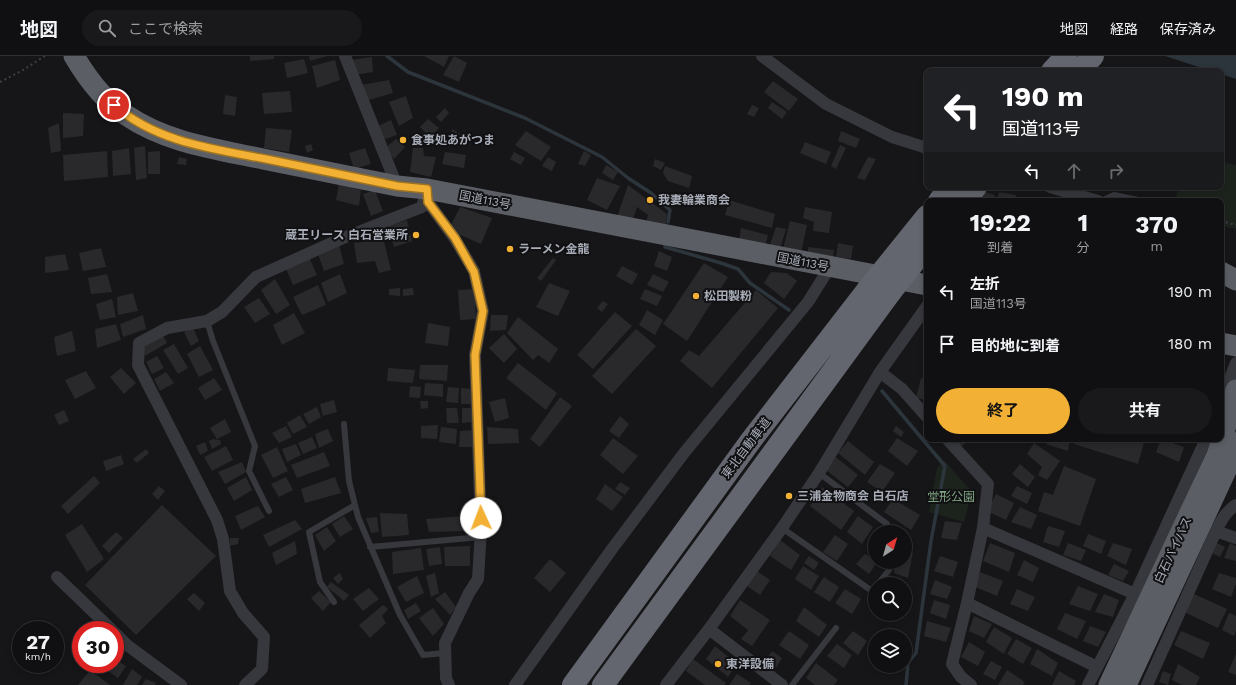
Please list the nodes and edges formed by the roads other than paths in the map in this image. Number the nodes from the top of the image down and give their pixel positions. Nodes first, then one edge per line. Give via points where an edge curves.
1 (74, 56) edge
2 (345, 56) edge
3 (762, 56) edge
4 (1066, 56) edge
5 (1093, 56) edge
6 (1055, 68) edge
7 (1082, 68) edge
8 (924, 147) edge
9 (397, 186) junction
10 (427, 189) junction
11 (948, 190) edge
12 (973, 190) edge
13 (1060, 190) edge
14 (941, 198) edge
15 (967, 198) edge
16 (1088, 198) edge
17 (1106, 198) edge
18 (1128, 198) edge
19 (924, 220) edge
20 (924, 250) edge
21 (830, 267) junction
22 (1224, 274) edge
23 (1236, 280) edge
24 (924, 284) edge
25 (924, 310) edge
26 (206, 321) junction
27 (1224, 344) edge
28 (1236, 346) edge
29 (1236, 363) edge
30 (880, 372) junction
31 (1233, 390) edge
32 (1224, 398) edge
33 (924, 414) edge
34 (1236, 414) edge
35 (344, 424) dead end
36 (1224, 429) edge
37 (1224, 439) edge
38 (950, 442) edge
39 (1220, 447) edge
40 (819, 473) junction
41 (1236, 487) edge
42 (355, 505) junction
43 (1236, 505) edge
44 (269, 511) dead end
45 (887, 525) edge
46 (1210, 526) junction
47 (782, 528) junction
48 (983, 528) junction
49 (481, 537) junction
50 (1236, 538) edge
51 (370, 547) junction
52 (57, 577) dead end
53 (1166, 582) junction
54 (868, 588) edge
55 (1135, 594) junction
56 (334, 602) dead end
57 (967, 603) junction
58 (103, 621) edge
59 (709, 628) junction
60 (836, 628) dead end
61 (124, 642) edge
62 (445, 653) junction
63 (1097, 667) junction
64 (181, 685) edge
65 (245, 685) edge
66 (449, 685) edge
67 (515, 685) edge
68 (573, 685) edge
69 (602, 685) edge
70 (666, 685) edge
71 (782, 685) edge
72 (792, 685) edge
73 (971, 685) edge
74 (1088, 685) edge
75 (1109, 685) edge
76 (1126, 685) edge
77 (1147, 685) edge

1 - 9 highway, 国道113号 via 103,95 125,115 155,132 189,144
2 - 9 street
3 - 8 street via 826,104 892,137
4 - 6 highway
5 - 7 highway
9 - 10 highway, 国道113号
10 - 21 highway, 国道113号
10 - 26 street via 422,207 343,238 256,277 222,312
10 - 49 street via 428,202 455,238 474,272 483,311 475,355
11 - 14 highway
12 - 15 highway
13 - 16 street
17 - 18 lane via 1114,195
19 - 68 highway, 東北自動車道, bridge via 752,439
20 - 69 highway, 東北自動車道, bridge
21 - 24 highway, 国道113号
21 - 67 street via 808,302 684,453
22 - 23 highway
25 - 30 street
26 - 44 lane via 255,446 249,471
26 - 65 street via 167,328 139,343 138,365 217,520 223,539 230,591 243,613 264,637 262,669
27 - 28 highway
29 - 31 street
30 - 33 street via 902,388
30 - 40 street
31 - 32 street
31 - 36 highway, bridge
34 - 37 highway, 白石バイパス, bridge
35 - 42 lane via 349,481
38 - 48 street via 988,484
39 - 46 highway, 白石バイパス
39 - 53 highway, 白石バイパス
39 - 55 street
40 - 45 lane
40 - 47 street
41 - 46 highway via 1221,498
42 - 51 lane
42 - 56 lane via 309,532 320,582
43 - 46 street
46 - 50 street
46 - 53 highway, 白石バイパス
46 - 77 street
47 - 54 lane
47 - 59 street
48 - 55 street
48 - 57 street
49 - 51 lane
49 - 62 street via 478,579 468,594 445,643
51 - 62 lane via 400,615 423,655
52 - 58 street
53 - 75 highway, 白石バイパス
53 - 76 highway, 白石バイパス
55 - 63 street
57 - 63 street
57 - 73 street via 952,664 961,677
59 - 70 street
59 - 71 street
60 - 72 lane
61 - 64 street
62 - 66 street via 446,678
63 - 74 street

